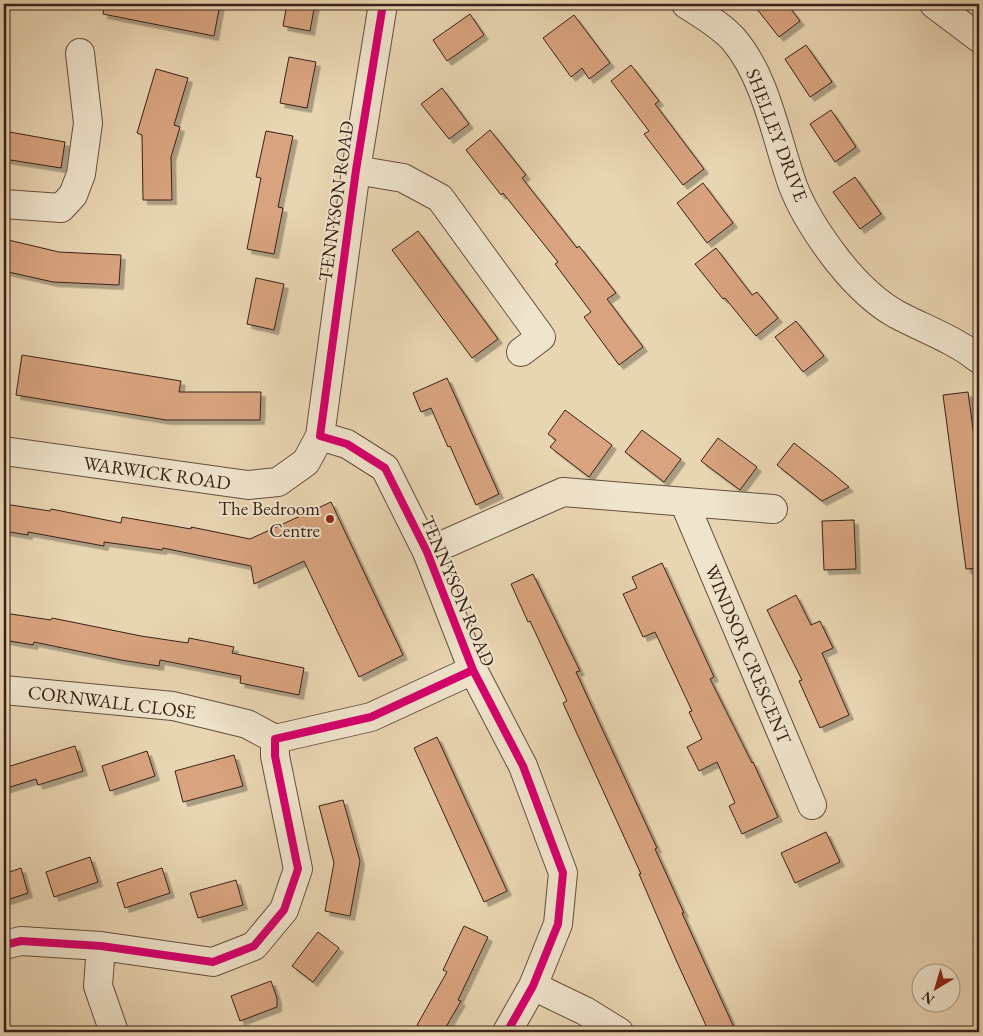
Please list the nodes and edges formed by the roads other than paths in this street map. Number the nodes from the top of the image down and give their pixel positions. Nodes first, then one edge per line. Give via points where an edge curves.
1 (383, 4) edge
2 (686, 4) edge
3 (934, 4) edge
4 (979, 38) edge
5 (80, 53) dead end
6 (356, 170) junction
7 (4, 204) edge
8 (521, 352) dead end
9 (979, 359) edge
10 (320, 436) junction
11 (4, 451) edge
12 (684, 502) junction
13 (773, 509) dead end
14 (427, 552) junction
15 (473, 670) junction
16 (4, 690) edge
17 (275, 739) junction
18 (812, 805) dead end
19 (4, 945) edge
20 (101, 946) junction
21 (533, 986) junction
22 (114, 1032) edge
23 (507, 1032) edge
24 (618, 1032) edge

1 - 6 street, TENNYSON ROAD
2 - 9 street, SHELLEY DRIVE via 734,39 752,66 794,188 837,260 866,293 895,313 948,339
3 - 4 street
5 - 7 street via 88,123 81,174 73,195 61,208
6 - 8 street via 403,178 440,198 541,337
6 - 10 street, TENNYSON ROAD
10 - 11 street, WARWICK ROAD via 306,462 278,482 248,485
10 - 14 street, TENNYSON ROAD via 347,444 385,468
12 - 13 street
12 - 14 street via 563,492
12 - 18 street, WINDSOR CRESCENT
14 - 15 street, TENNYSON ROAD
15 - 17 street via 371,717
15 - 21 street, TENNYSON ROAD via 523,766 563,873 558,924
16 - 17 street, CORNWALL CLOSE via 173,706 247,724
17 - 20 street via 275,756 298,869 284,910 254,946 213,962
19 - 20 street via 21,941
20 - 22 street via 98,986
21 - 23 street, TENNYSON ROAD
21 - 24 street via 586,1011

